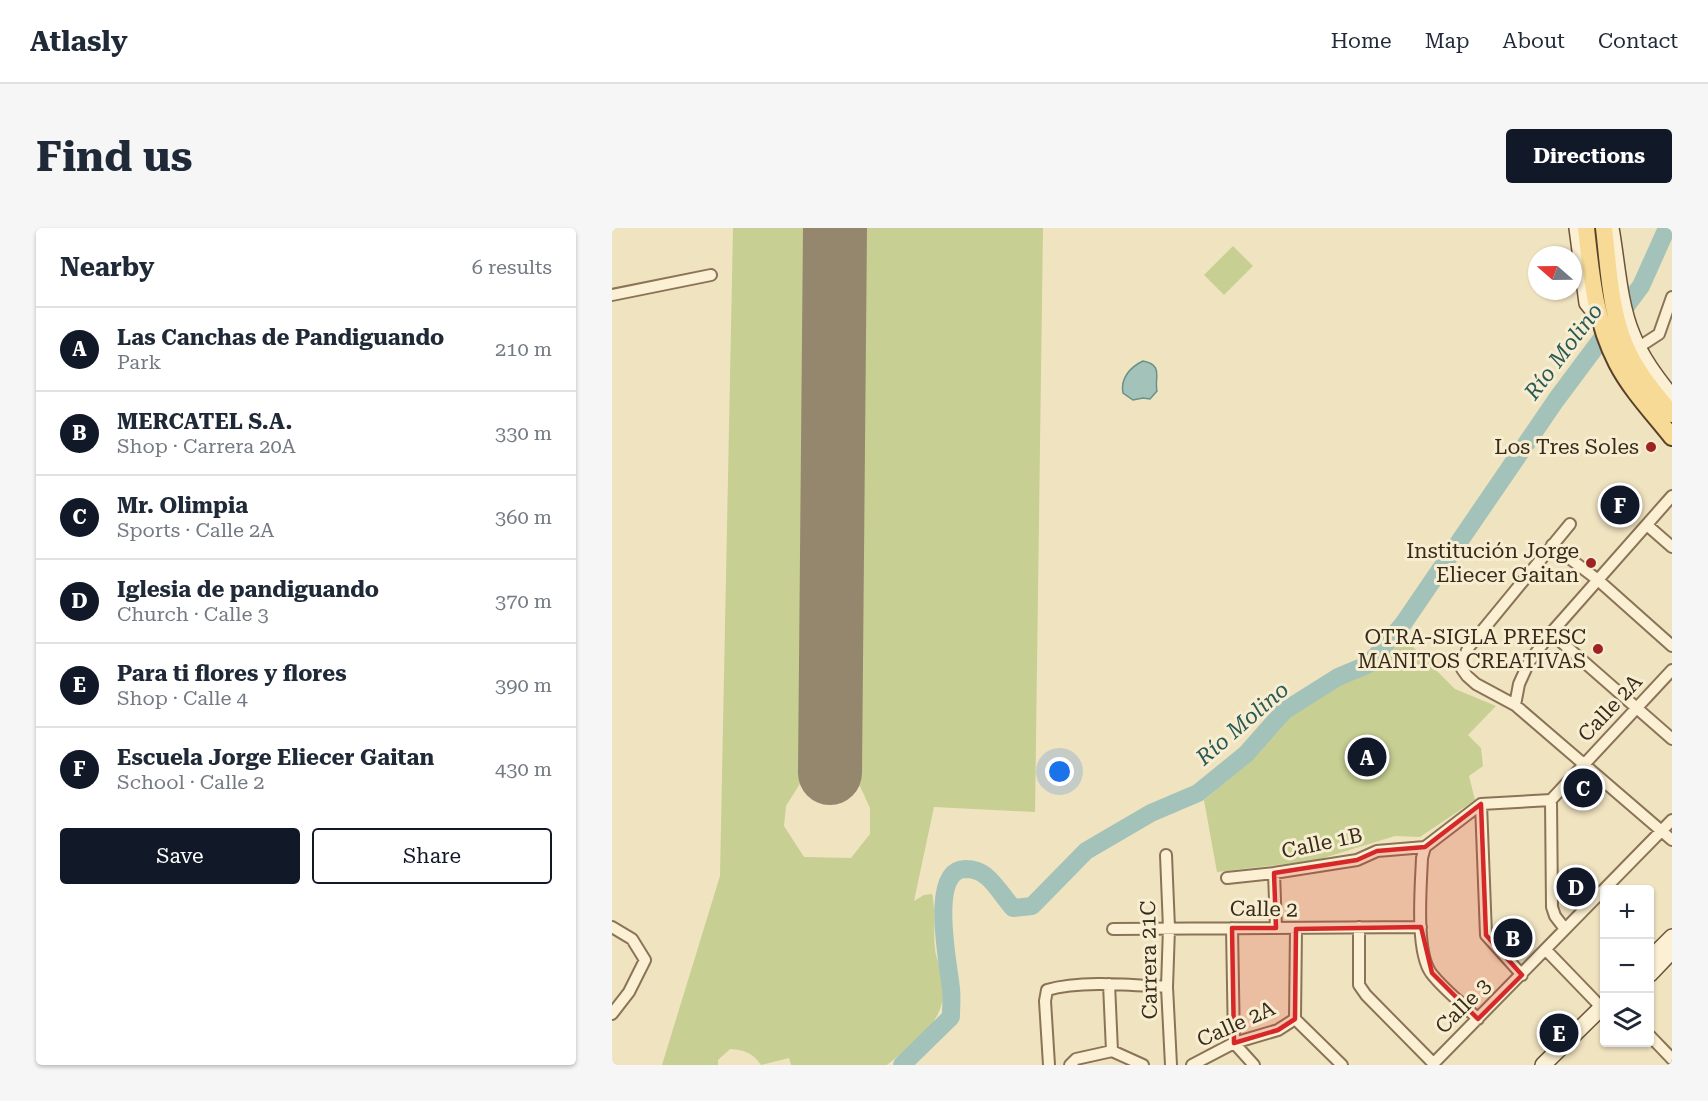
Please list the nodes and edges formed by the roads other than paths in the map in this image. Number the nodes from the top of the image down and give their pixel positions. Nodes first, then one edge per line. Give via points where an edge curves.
1 (1577, 228) edge
2 (1586, 228) edge
3 (1604, 228) edge
4 (1611, 228) edge
5 (711, 275) dead end
6 (612, 295) edge
7 (1672, 297) edge
8 (1612, 310) junction
9 (1621, 339) junction
10 (1639, 347) junction
11 (1672, 397) edge
12 (1672, 414) edge
13 (1672, 437) edge
14 (1672, 496) edge
15 (1570, 524) dead end
16 (1648, 525) junction
17 (1552, 545) junction
18 (1672, 547) edge
19 (1598, 580) junction
20 (1551, 633) junction
21 (1672, 646) edge
22 (1672, 670) edge
23 (1515, 705) junction
24 (1637, 709) junction
25 (1672, 739) edge
26 (1585, 764) junction
27 (1551, 800) junction
28 (1481, 804) junction
29 (1672, 820) edge
30 (1662, 831) junction
31 (1672, 840) edge
32 (1425, 847) junction
33 (1166, 855) dead end
34 (1274, 873) junction
35 (1227, 878) dead end
36 (612, 927) edge
37 (1359, 927) junction
38 (1421, 927) junction
39 (1169, 928) junction
40 (1232, 928) junction
41 (1276, 928) junction
42 (1113, 929) dead end
43 (1296, 929) junction
44 (1565, 929) junction
45 (1672, 937) edge
46 (1546, 950) junction
47 (1672, 951) edge
48 (1654, 963) edge
49 (1654, 964) edge
50 (1522, 975) junction
51 (1109, 984) junction
52 (1167, 987) junction
53 (1600, 1007) edge
54 (1600, 1013) edge
55 (612, 1014) edge
56 (1600, 1014) edge
57 (1295, 1019) junction
58 (1478, 1019) junction
59 (1654, 1040) edge
60 (1234, 1043) junction
61 (1112, 1051) junction
62 (1672, 1059) edge
63 (1049, 1063) edge
64 (1076, 1063) edge
65 (1432, 1064) edge
66 (1143, 1065) edge
67 (1171, 1065) edge
68 (1192, 1065) edge
69 (1254, 1065) edge
70 (1342, 1065) edge
71 (1543, 1065) edge
72 (1558, 1065) edge

1 - 8 main road via 1587,303
2 - 8 main road via 1591,275
3 - 8 main road
4 - 8 main road
5 - 6 street
7 - 10 street via 1659,334
8 - 9 main road
8 - 9 main road
9 - 10 main road
9 - 12 main road via 1647,384
9 - 13 main road via 1616,362
10 - 11 main road
14 - 16 street
15 - 17 street
16 - 18 street
16 - 19 street
17 - 19 street
17 - 23 street via 1468,648 1462,663 1462,669 1476,684
19 - 20 street
19 - 21 street
20 - 23 street via 1529,662
20 - 24 street
22 - 24 street, Calle 2A
23 - 26 street
24 - 25 street
24 - 26 street, Calle 2A
26 - 27 street, Calle 2A
26 - 30 street
27 - 28 street
27 - 44 street via 1552,907
28 - 32 street
28 - 50 street via 1486,935
29 - 30 street, Calle 3
30 - 31 street
30 - 44 street, Calle 3
32 - 34 street, Calle 1B via 1377,851 1357,860
32 - 38 street
33 - 39 street, Carrera 21C
34 - 35 street, Calle 1B
34 - 41 street
36 - 55 street via 632,939 645,960 629,992
37 - 38 street, Calle 2
37 - 43 street, Calle 2
37 - 65 street via 1359,984
38 - 58 street via 1426,963 1432,973
39 - 40 street, Calle 2
39 - 42 street, Calle 2
39 - 52 street, Carrera 21C
40 - 41 street, Calle 2
40 - 60 street
41 - 43 street, Calle 2
43 - 57 street
44 - 46 street, Calle 3
45 - 48 main road
46 - 50 street, Calle 3
46 - 53 street
47 - 49 main road
50 - 58 street, Calle 3
51 - 52 street
51 - 61 street
51 - 63 street via 1047,990
52 - 67 street, Carrera 21C
54 - 71 main road
56 - 72 main road
57 - 60 street, Calle 2A via 1278,1030
57 - 70 street
58 - 65 street, Calle 3
59 - 62 street
60 - 68 street, Calle 2A
60 - 69 street
61 - 64 street
61 - 66 street

